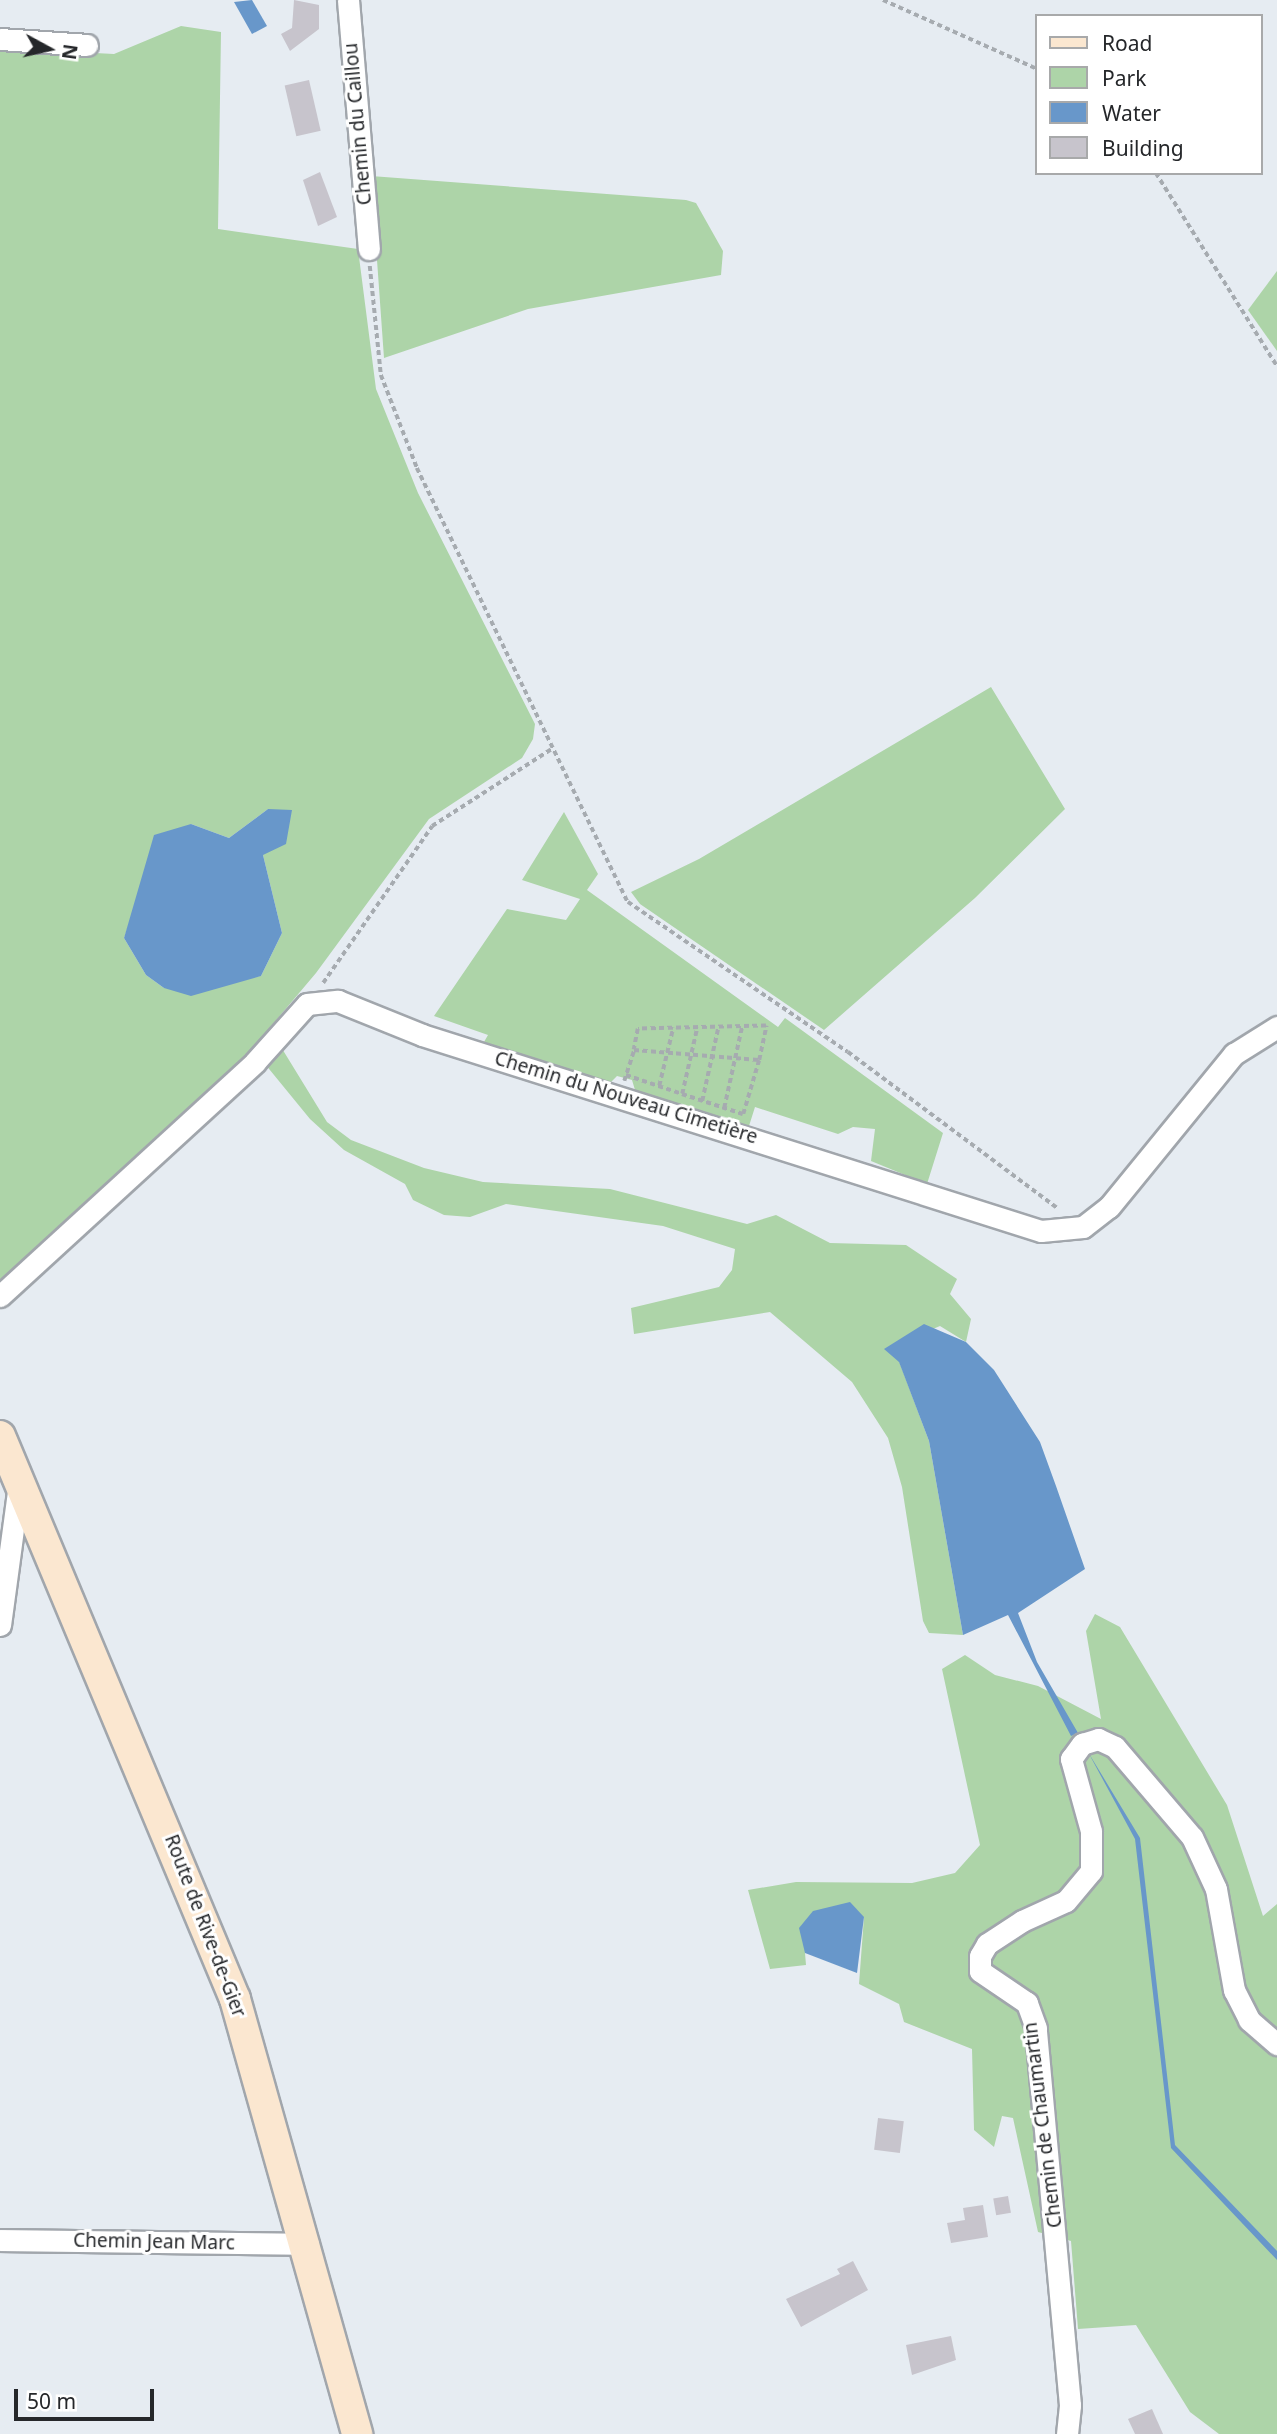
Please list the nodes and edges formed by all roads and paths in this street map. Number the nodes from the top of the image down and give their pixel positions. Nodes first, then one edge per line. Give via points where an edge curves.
1 (348, 0) edge
2 (883, 0) edge
3 (0, 39) edge
4 (87, 45) dead end
5 (1036, 69) edge
6 (1157, 175) edge
7 (369, 249) joint
8 (1277, 366) edge
9 (553, 748) junction
10 (307, 1004) junction
11 (742, 1026) junction
12 (718, 1027) junction
13 (1277, 1027) edge
14 (673, 1028) junction
15 (697, 1028) junction
16 (634, 1050) junction
17 (670, 1053) junction
18 (693, 1055) junction
19 (716, 1057) junction
20 (738, 1059) junction
21 (759, 1060) junction
22 (626, 1075) junction
23 (659, 1086) junction
24 (682, 1094) junction
25 (618, 1096) junction
26 (702, 1101) junction
27 (724, 1108) junction
28 (1083, 1227) junction
29 (0, 1296) edge
30 (0, 1436) edge
31 (20, 1482) junction
32 (0, 1625) edge
33 (1277, 2044) edge
34 (0, 2240) edge
35 (308, 2244) junction
36 (357, 2434) edge
37 (1067, 2434) edge

1 - 7 street, Chemin du Caillou
2 - 5 path
3 - 4 street
6 - 8 path
7 - 9 path via 381,375 417,468
9 - 10 path via 432,825
9 - 28 path via 628,902 848,1052
10 - 25 street, Chemin du Nouveau Cimetière via 338,1001 422,1035
10 - 29 street via 216,1099
11 - 12 path
11 - 20 path
11 - 21 path via 766,1026
12 - 15 path
12 - 19 path
13 - 28 street via 1234,1054 1109,1207
14 - 15 path
14 - 16 path via 638,1029
14 - 17 path
15 - 18 path
16 - 17 path
16 - 22 path
17 - 18 path
17 - 23 path
18 - 19 path
18 - 24 path
19 - 20 path
19 - 26 path
20 - 21 path
20 - 27 path
21 - 27 path via 743,1114
22 - 23 path
22 - 25 path
23 - 24 path
24 - 26 path
25 - 28 street, Chemin du Nouveau Cimetière via 1041,1231
26 - 27 path
30 - 31 main road, Route de Rive-de-Gier
31 - 32 street
31 - 35 main road, Route de Rive-de-Gier via 235,1999
33 - 37 street, Chemin de Chaumartin via 1249,2020 1234,1990 1216,1889 1192,1837 1115,1747 1098,1739 1082,1744 1071,1759 1091,1831 1091,1871 1066,1901 1022,1921 987,1944 980,1956 981,1971 1027,2003 1036,2028 1070,2405
34 - 35 street, Chemin Jean Marc
35 - 36 main road, Route de Rive-de-Gier

